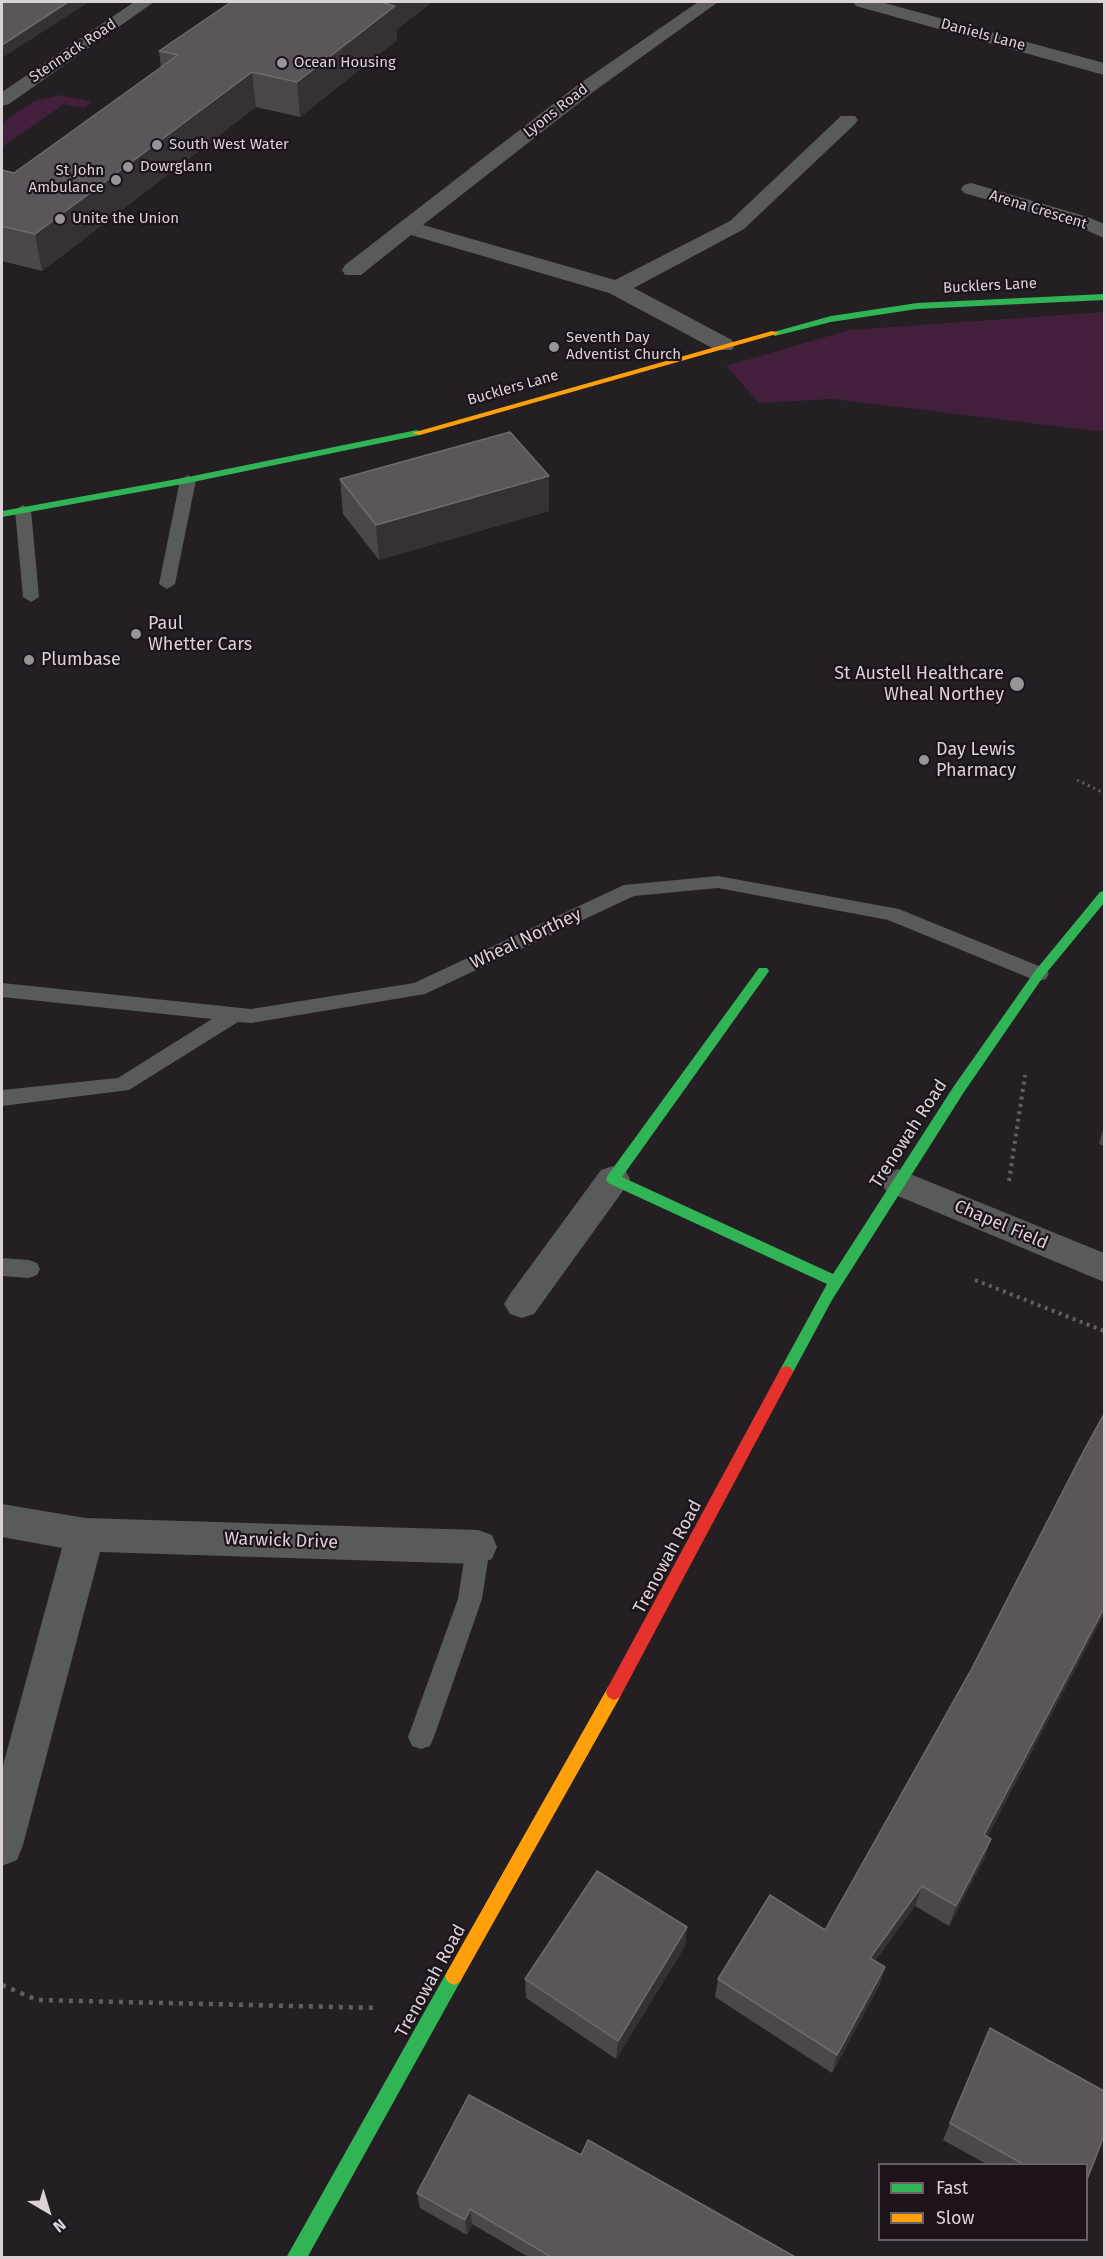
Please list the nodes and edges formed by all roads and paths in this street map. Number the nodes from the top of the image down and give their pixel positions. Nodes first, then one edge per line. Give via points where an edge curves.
1 (146, 2) edge
2 (709, 2) edge
3 (862, 2) edge
4 (1104, 69) edge
5 (2, 100) edge
6 (848, 120) dead end
7 (971, 189) dead end
8 (409, 228) junction
9 (1104, 232) edge
10 (353, 270) dead end
11 (617, 288) junction
12 (1104, 297) edge
13 (724, 345) junction
14 (188, 480) junction
15 (23, 510) junction
16 (2, 514) edge
17 (167, 584) dead end
18 (31, 597) dead end
19 (1077, 780) dead end
20 (1104, 793) edge
21 (1104, 895) edge
22 (763, 971) dead end
23 (1039, 974) junction
24 (2, 990) edge
25 (235, 1014) junction
26 (1026, 1065) dead end
27 (2, 1098) edge
28 (613, 1179) junction
29 (898, 1182) junction
30 (1003, 1226) junction
31 (2, 1267) edge
32 (1104, 1268) edge
33 (29, 1269) dead end
34 (975, 1280) dead end
35 (837, 1282) junction
36 (522, 1304) dead end
37 (1104, 1331) edge
38 (2, 1521) edge
39 (85, 1535) junction
40 (478, 1547) joint
41 (421, 1737) dead end
42 (2, 1845) edge
43 (2, 1985) edge
44 (436, 2009) junction
45 (296, 2258) edge

1 - 5 street, Stennack Road
2 - 8 street, Lyons Road via 586,88
3 - 4 street, Daniels Lane
6 - 11 street via 737,225
7 - 9 street, Arena Crescent via 1081,221
8 - 10 street, Lyons Road
8 - 11 street
11 - 13 street
12 - 13 street, Bucklers Lane via 917,306 831,319
13 - 14 street, Bucklers Lane via 413,434
14 - 15 street, Bucklers Lane
14 - 17 lane
15 - 16 street, Bucklers Lane
15 - 18 lane
19 - 20 path
21 - 23 street, Trenowah Road
22 - 28 street
23 - 25 lane, Wheal Northey via 892,914 718,882 631,890 418,989 251,1016
23 - 29 street, Trenowah Road
24 - 25 lane, Wheal Northey
25 - 27 lane via 122,1085
26 - 30 path
28 - 35 street
28 - 36 street
29 - 30 street, Chapel Field
29 - 35 street, Trenowah Road
30 - 32 street, Chapel Field
31 - 33 lane
34 - 37 path
35 - 44 street, Trenowah Road via 651,1626
38 - 39 street, Warwick Drive
39 - 40 street, Warwick Drive
39 - 42 street
40 - 41 lane via 470,1599
43 - 44 path via 36,2000
44 - 45 street, Trenowah Road

